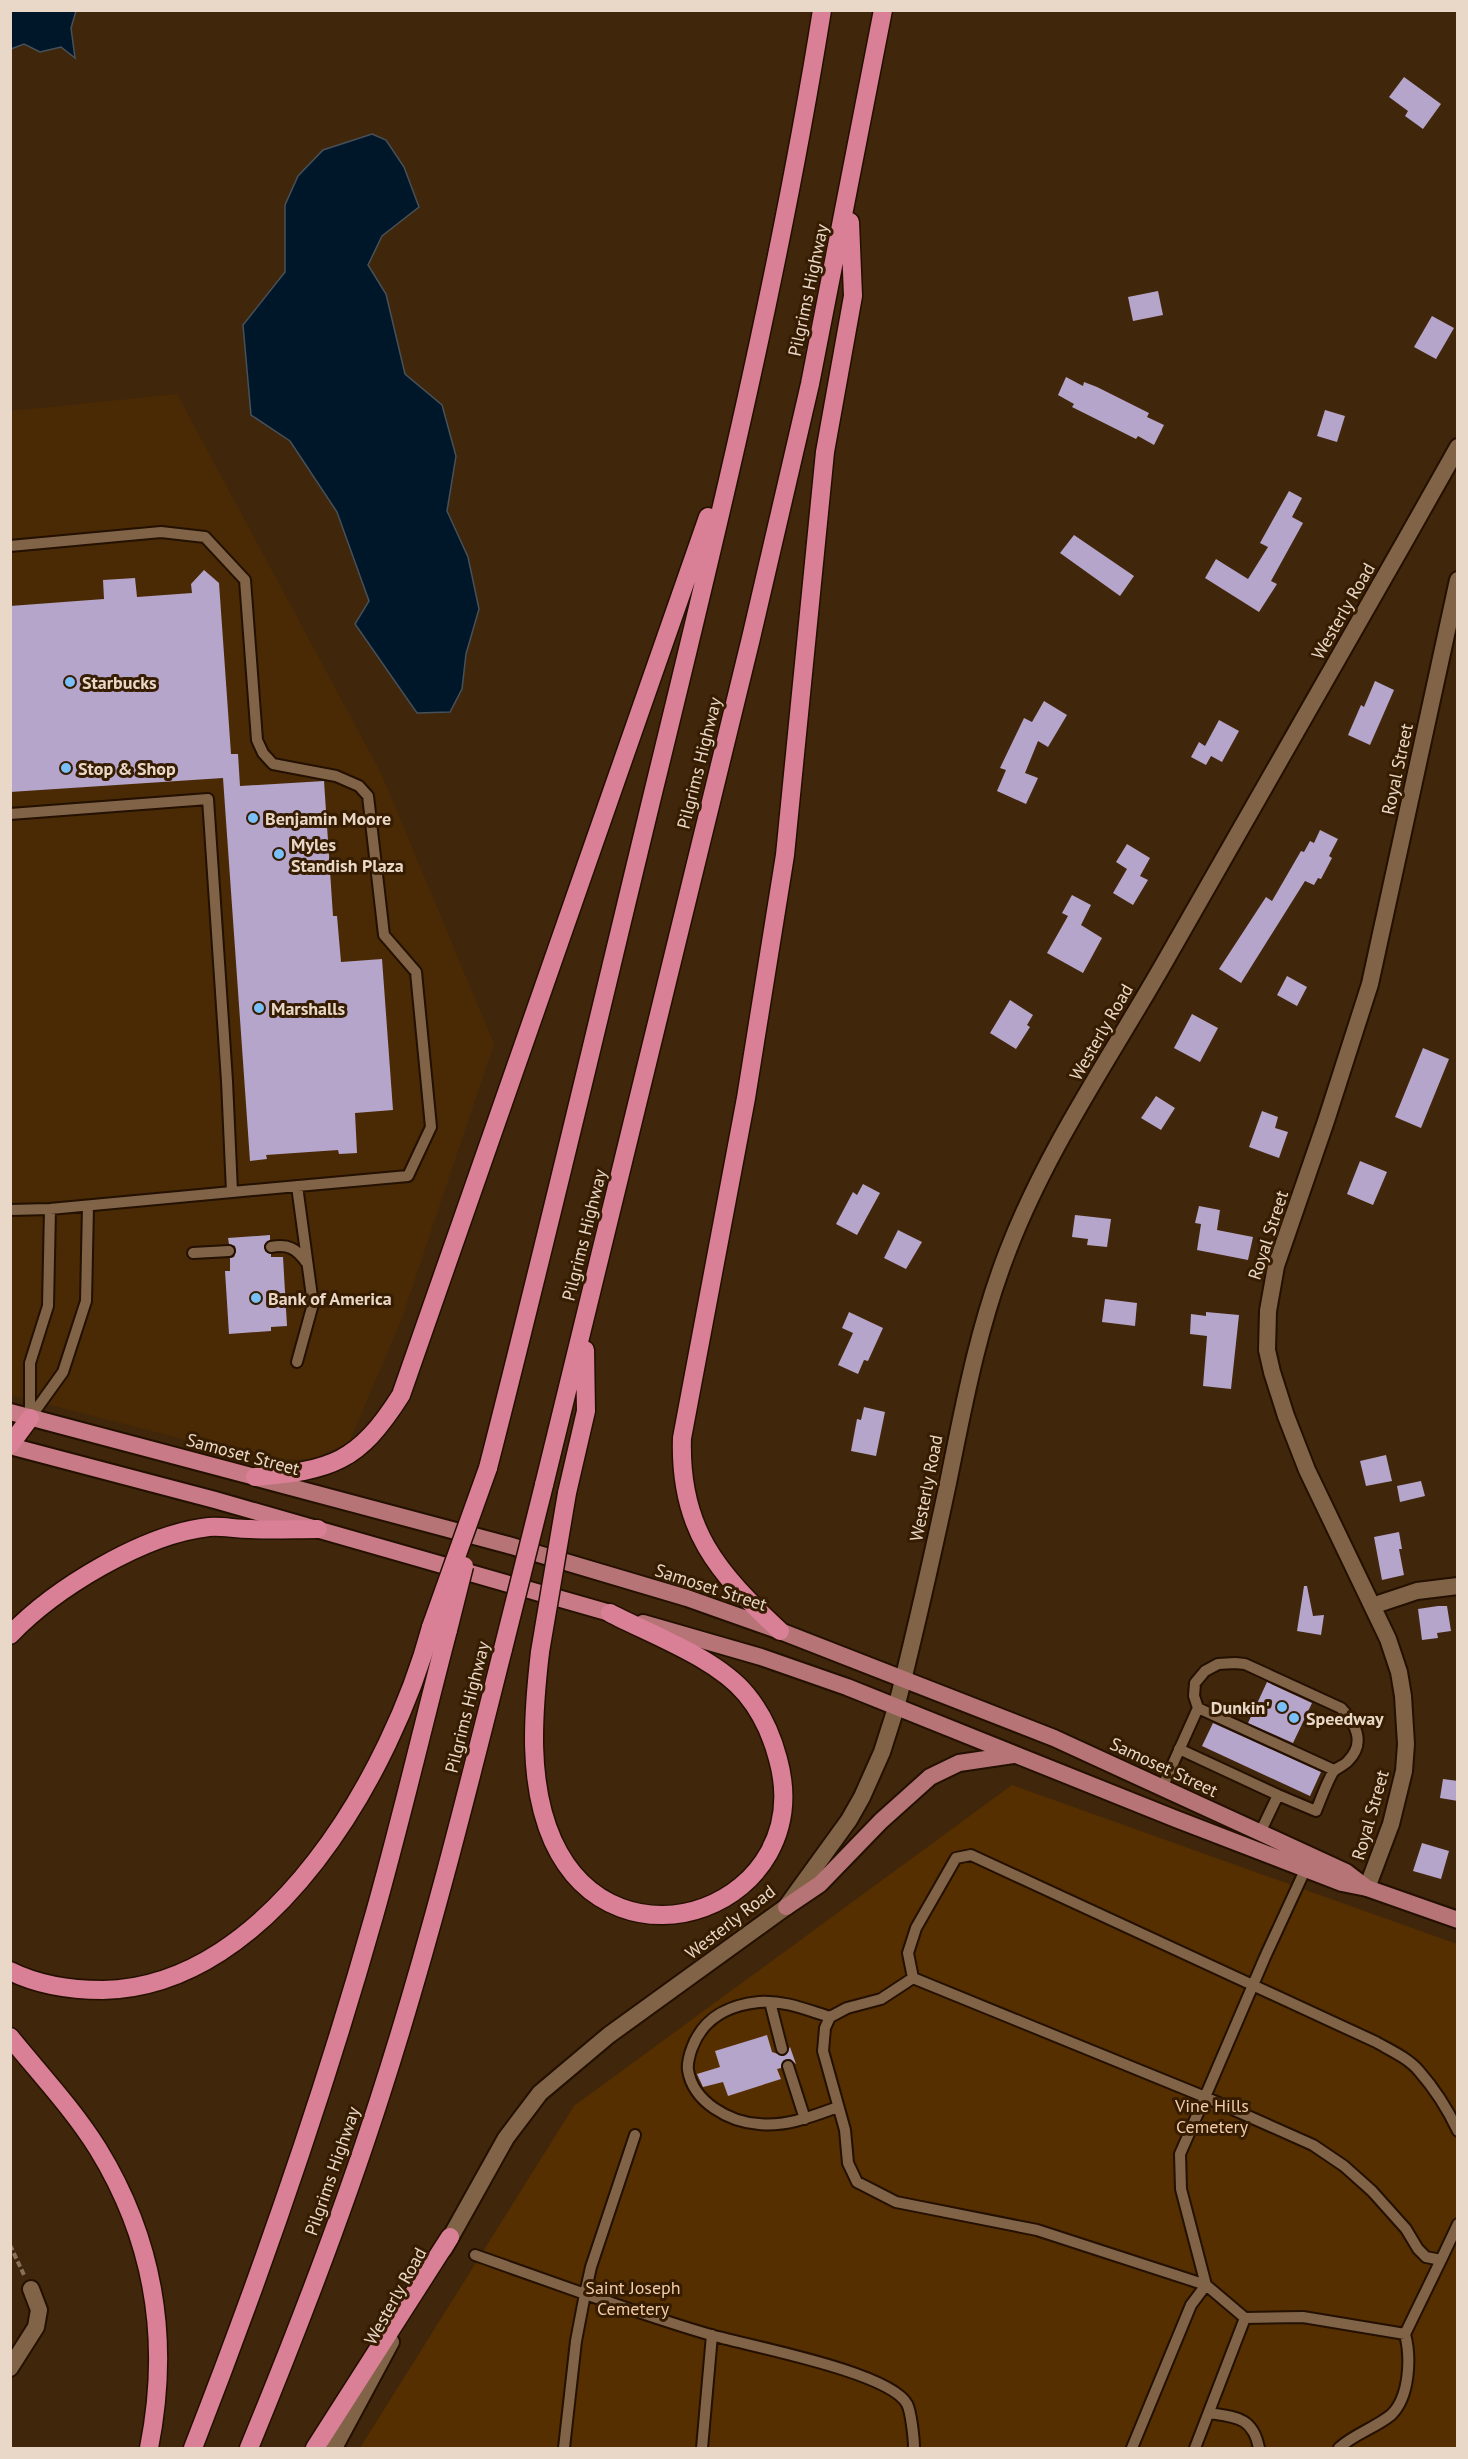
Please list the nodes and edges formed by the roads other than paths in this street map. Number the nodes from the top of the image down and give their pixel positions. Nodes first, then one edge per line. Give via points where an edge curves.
1 (822, 10) edge
2 (883, 10) edge
3 (849, 193) junction
4 (739, 427) junction
5 (1458, 447) edge
6 (10, 546) edge
7 (1458, 580) edge
8 (10, 814) edge
9 (297, 1186) junction
10 (232, 1192) junction
11 (88, 1206) junction
12 (50, 1209) junction
13 (10, 1210) edge
14 (271, 1247) dead end
15 (229, 1251) dead end
16 (193, 1253) dead end
17 (308, 1265) junction
18 (585, 1323) junction
19 (297, 1362) dead end
20 (10, 1412) edge
21 (30, 1418) junction
22 (10, 1445) edge
23 (255, 1477) junction
24 (318, 1529) junction
25 (1458, 1586) edge
26 (1372, 1606) junction
27 (610, 1614) junction
28 (439, 1628) junction
29 (780, 1631) junction
30 (10, 1635) edge
31 (903, 1678) junction
32 (896, 1708) junction
33 (1198, 1708) junction
34 (1179, 1749) junction
35 (1018, 1755) junction
36 (1227, 1758) dead end
37 (1250, 1768) dead end
38 (1222, 1769) junction
39 (1334, 1770) junction
40 (1272, 1778) dead end
41 (1245, 1779) junction
42 (1162, 1788) junction
43 (1293, 1788) dead end
44 (1267, 1790) junction
45 (1283, 1797) junction
46 (1260, 1833) junction
47 (1306, 1868) junction
48 (1367, 1888) junction
49 (786, 1907) junction
50 (1458, 1920) edge
51 (10, 1971) edge
52 (912, 1977) junction
53 (1253, 1985) junction
54 (770, 2002) junction
55 (830, 2017) junction
56 (10, 2037) edge
57 (782, 2049) dead end
58 (788, 2066) dead end
59 (1206, 2097) junction
60 (838, 2107) junction
61 (805, 2119) junction
62 (1458, 2131) edge
63 (634, 2135) dead end
64 (1458, 2224) edge
65 (450, 2237) junction
66 (475, 2255) dead end
67 (1441, 2260) junction
68 (1206, 2285) junction
69 (31, 2289) road end
70 (585, 2294) junction
71 (1245, 2318) junction
72 (1405, 2334) junction
73 (711, 2335) junction
74 (10, 2368) edge
75 (1209, 2413) junction
76 (149, 2448) edge
77 (193, 2448) edge
78 (249, 2448) edge
79 (315, 2448) edge
80 (334, 2448) edge
81 (564, 2448) edge
82 (702, 2448) edge
83 (914, 2448) edge
84 (1132, 2448) edge
85 (1195, 2448) edge
86 (1258, 2448) edge
87 (1339, 2448) edge

1 - 4 highway, Pilgrims Highway via 809,92
2 - 3 highway, Pilgrims Highway
3 - 18 highway, Pilgrims Highway via 759,603
3 - 29 highway via 853,296 825,452 785,855 746,1098 682,1438 685,1492 700,1537 734,1586
4 - 23 highway via 401,1395 368,1440 345,1458 305,1472
4 - 28 highway, Pilgrims Highway, bridge via 545,1246 488,1468
5 - 31 street, Westerly Road via 1108,1057 1023,1215 976,1350
6 - 9 lane via 161,532 205,537 245,580 257,740 263,753 273,764 336,776 359,786 368,796 384,935 416,972 431,1127 408,1176
7 - 26 street, Royal Street via 1370,984 1276,1266 1268,1311 1267,1350 1286,1416 1307,1470
8 - 10 lane via 208,799
9 - 10 lane
9 - 17 lane
10 - 11 lane
11 - 12 lane
11 - 21 lane via 86,1301 63,1372
12 - 13 lane
12 - 21 lane via 48,1306 30,1363
14 - 17 lane via 290,1246
15 - 16 lane
17 - 19 lane via 313,1304
18 - 27 highway, bridge via 585,1411 540,1652 535,1721 540,1791 552,1839 575,1877 603,1900 653,1916 689,1913 726,1899 746,1884 773,1846 784,1798 775,1746 746,1694 715,1666
18 - 78 highway, Pilgrims Highway, bridge via 447,1872 379,2100 303,2319
20 - 21 highway, Samoset Street
21 - 22 highway
21 - 23 highway, Samoset Street
22 - 24 highway, Samoset Street
23 - 29 main road, Samoset Street via 687,1598
24 - 27 highway, Samoset Street
24 - 30 highway via 224,1526 170,1537 91,1573 36,1611
25 - 26 street via 1417,1591
26 - 48 street, Royal Street via 1399,1672 1406,1744 1396,1806
27 - 32 main road, Samoset Street via 761,1657
28 - 51 highway via 376,1770 357,1802 326,1849 290,1892 249,1929 188,1970 154,1983 78,1990 41,1983
28 - 77 highway, Pilgrims Highway via 374,1915 306,2140
29 - 31 main road, Samoset Street
31 - 32 street, Westerly Road
31 - 42 main road, Samoset Street via 1017,1722
32 - 35 main road, Samoset Street
32 - 49 street, Westerly Road via 862,1797
33 - 34 lane
33 - 39 lane via 1240,1731
33 - 39 lane via 1195,1683 1205,1671 1218,1664 1235,1663 1256,1669 1341,1708 1352,1720 1359,1738 1354,1755
34 - 38 lane
34 - 42 lane
35 - 47 main road, Samoset Street
35 - 49 main road via 959,1763 930,1777 820,1884
36 - 38 lane
37 - 41 lane
38 - 41 lane
39 - 45 lane via 1316,1812
40 - 44 lane
41 - 44 lane
42 - 46 main road, Samoset Street
43 - 45 lane
44 - 45 lane
45 - 46 lane
46 - 48 main road, Samoset Street via 1346,1872
47 - 48 main road, Samoset Street via 1342,1883
47 - 53 lane
48 - 50 main road, Samoset Street
49 - 65 street, Westerly Road via 609,2036 540,2093 507,2136
52 - 53 lane via 908,1953 916,1928 956,1858 971,1855
52 - 55 lane via 881,1999
52 - 59 lane
53 - 59 lane
53 - 62 lane via 1401,2056 1419,2070
54 - 55 lane
54 - 57 lane
54 - 61 lane via 730,2007 711,2019 698,2032 688,2069 702,2098 733,2119 759,2124
55 - 60 lane via 823,2051
56 - 76 highway via 98,2149 135,2223 149,2271 159,2361 157,2408
58 - 61 lane
59 - 67 lane via 1329,2155 1372,2191 1426,2257
59 - 68 lane via 1180,2154 1181,2189
60 - 61 lane
60 - 68 lane via 848,2163 857,2182 896,2202 1037,2230
63 - 70 lane
64 - 67 lane
65 - 79 highway
65 - 80 street, Westerly Road
66 - 70 lane
67 - 72 lane
68 - 71 lane
68 - 84 lane via 1191,2305
69 - 74 street via 39,2310 36,2327
70 - 73 lane
70 - 81 lane
71 - 72 lane via 1303,2317
71 - 75 lane
72 - 87 lane via 1410,2368 1399,2405
73 - 82 lane
73 - 83 lane via 877,2382 907,2404
75 - 85 lane
75 - 86 lane via 1234,2416 1249,2424

